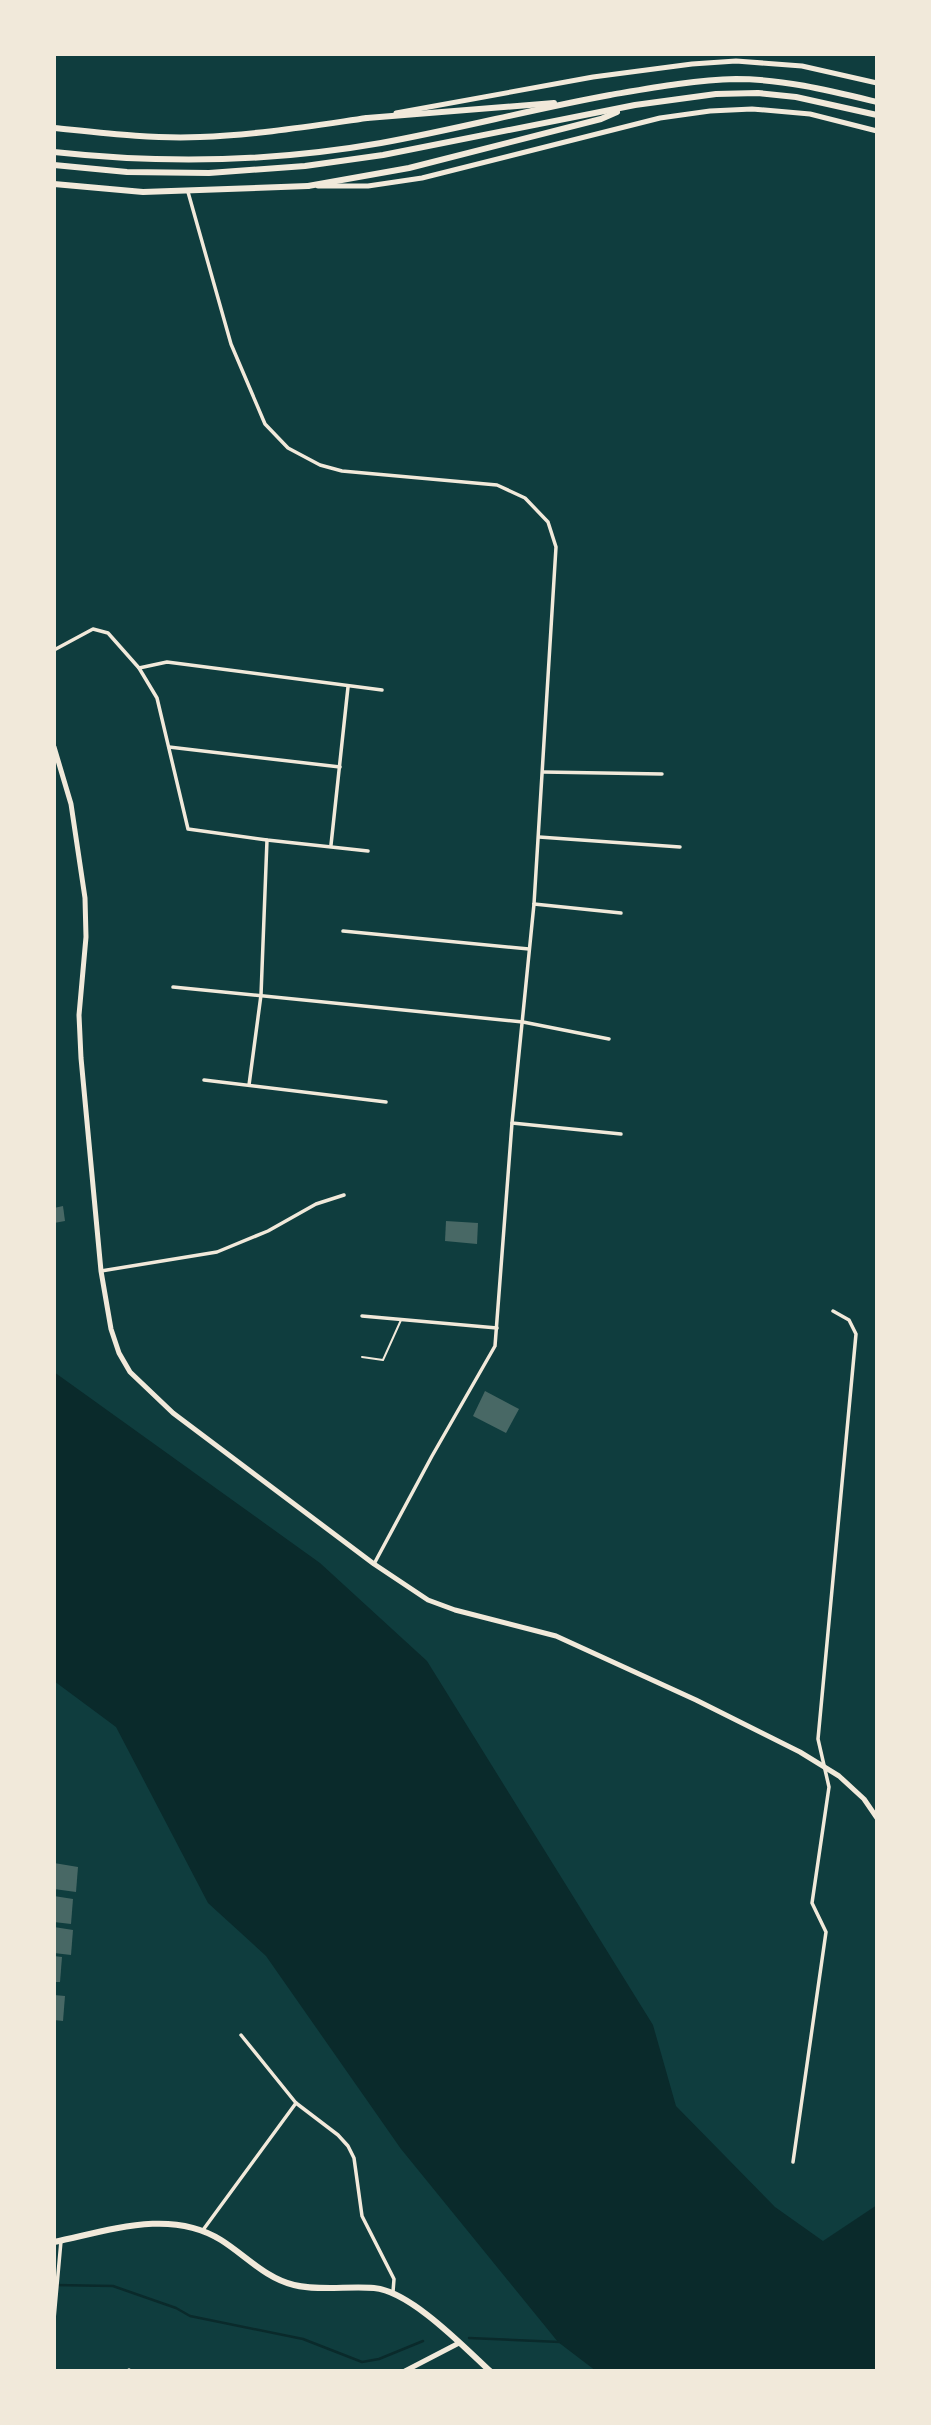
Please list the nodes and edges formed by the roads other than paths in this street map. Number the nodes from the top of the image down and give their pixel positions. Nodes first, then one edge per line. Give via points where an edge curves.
1 (736, 57) edge
2 (877, 83) edge
3 (580, 101) junction
4 (877, 102) edge
5 (635, 105) junction
6 (877, 115) edge
7 (367, 118) junction
8 (54, 128) edge
9 (877, 131) edge
10 (54, 152) edge
11 (54, 165) edge
12 (54, 184) edge
13 (308, 186) junction
14 (188, 192) junction
15 (54, 650) edge
16 (139, 668) junction
17 (348, 687) junction
18 (382, 690) dead end
19 (54, 747) edge
20 (169, 747) junction
21 (340, 767) junction
22 (543, 772) junction
23 (663, 774) dead end
24 (538, 837) junction
25 (267, 840) junction
26 (331, 846) junction
27 (680, 847) dead end
28 (368, 850) dead end
29 (534, 904) junction
30 (621, 913) dead end
31 (343, 930) dead end
32 (529, 949) junction
33 (173, 986) dead end
34 (261, 995) junction
35 (523, 1022) junction
36 (609, 1039) dead end
37 (204, 1080) dead end
38 (249, 1086) junction
39 (386, 1102) dead end
40 (512, 1123) junction
41 (621, 1133) dead end
42 (344, 1195) dead end
43 (101, 1271) junction
44 (833, 1311) dead end
45 (362, 1316) dead end
46 (401, 1320) junction
47 (497, 1328) junction
48 (362, 1357) dead end
49 (374, 1564) junction
50 (822, 1765) junction
51 (877, 1818) edge
52 (241, 2035) dead end
53 (296, 2104) junction
54 (793, 2162) dead end
55 (203, 2230) junction
56 (58, 2241) edge
57 (393, 2292) junction
58 (54, 2319) edge
59 (459, 2343) junction
60 (405, 2371) edge
61 (490, 2371) edge

1 - 2 street
1 - 7 street via 593,77
3 - 4 main road via 736,79 800,85
3 - 7 main road
3 - 10 main road via 304,155 209,160
5 - 6 main road via 758,93
5 - 11 main road via 305,166 195,173
5 - 13 main road via 601,119 409,168
7 - 8 main road via 198,137
9 - 13 street via 810,114 710,111 660,118 422,178 369,186
12 - 14 main road
13 - 14 main road
14 - 22 street via 231,344 265,424 288,448 342,471 497,485 525,498 548,522 556,547
15 - 16 street via 93,629 108,633
16 - 17 street via 167,662
16 - 20 street via 157,698
17 - 18 street
17 - 21 street
19 - 43 street via 71,804 85,898 80,1047
20 - 21 street
20 - 25 street via 188,829
21 - 26 street
22 - 23 street
22 - 24 street
24 - 27 street
24 - 29 street
25 - 26 street
25 - 34 street
26 - 28 street
29 - 30 street
29 - 32 street
31 - 32 street
32 - 35 street
33 - 34 street
34 - 35 street
34 - 38 street
35 - 36 street
35 - 40 street
37 - 38 street
38 - 39 street
40 - 41 street
40 - 47 street
42 - 43 street via 217,1252
43 - 49 street via 111,1329 130,1373 173,1413
44 - 50 street via 849,1320 856,1334 817,1739
45 - 46 street
46 - 47 street
46 - 48 lane via 383,1360
47 - 49 street via 495,1346
49 - 50 street via 428,1600 583,1647
50 - 51 street via 852,1787
50 - 54 street via 829,1787 812,1903 826,1932
52 - 53 street
53 - 55 street
53 - 57 street via 348,2146 354,2158 362,2216 394,2279
55 - 56 main road via 162,2223
55 - 57 main road via 272,2276 292,2284
56 - 58 street
57 - 59 main road
59 - 60 street
59 - 61 main road

